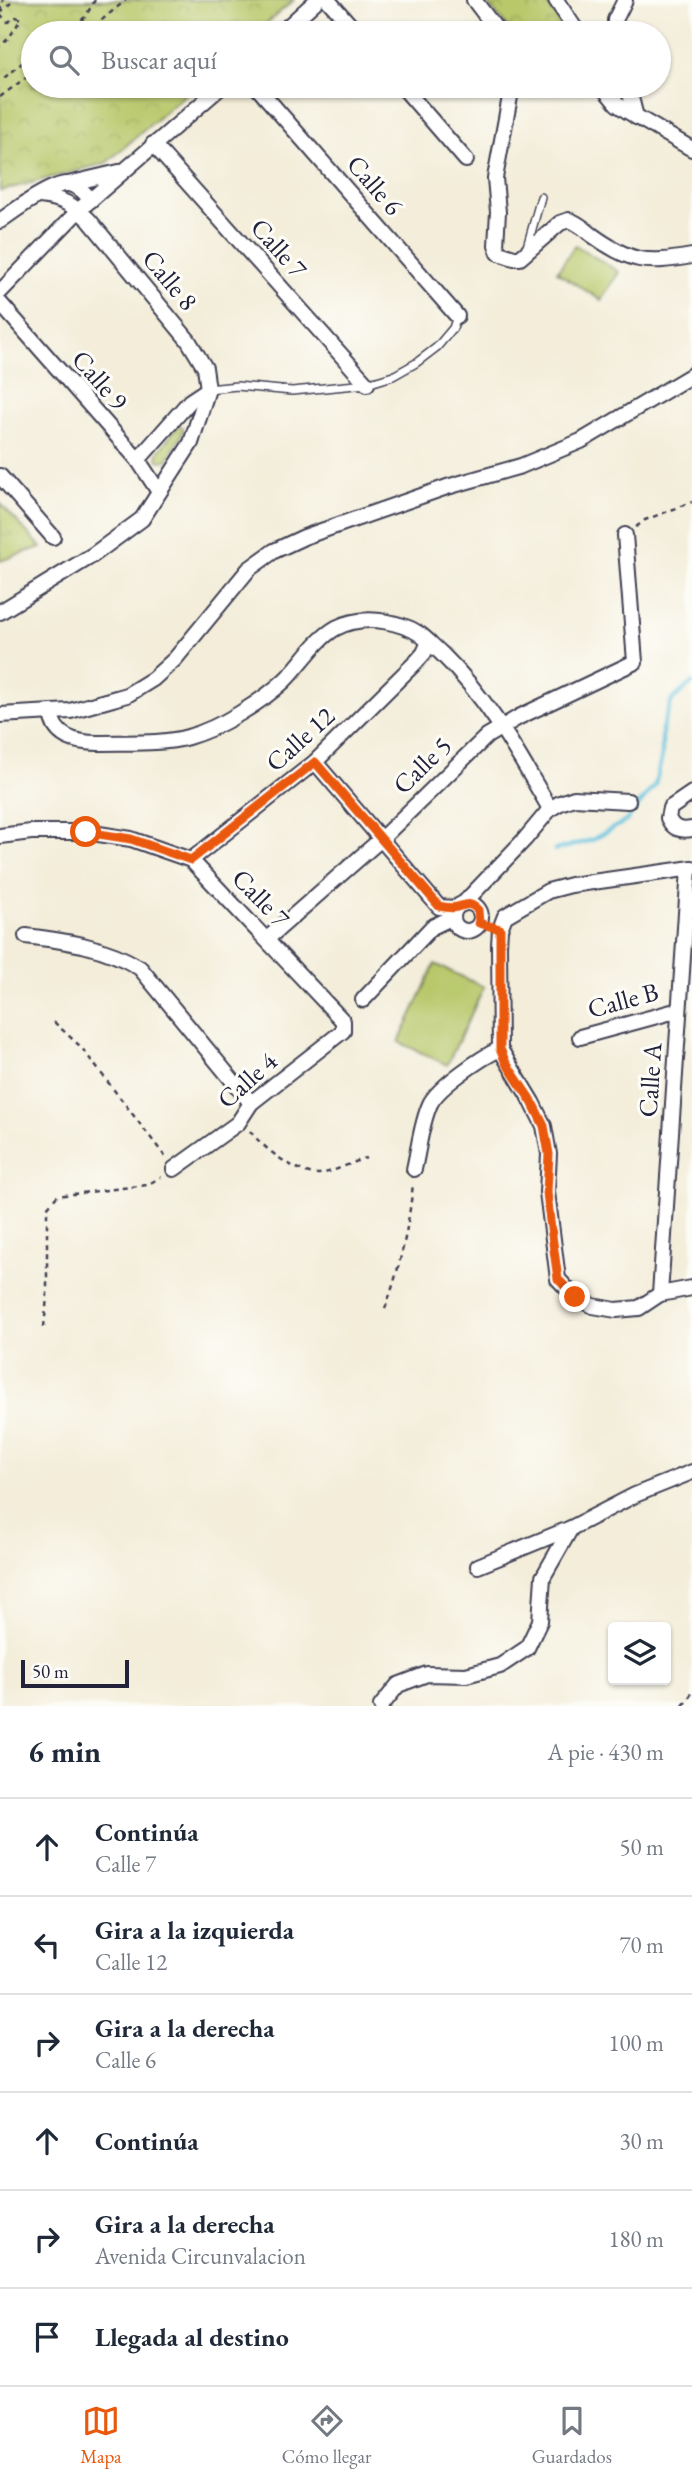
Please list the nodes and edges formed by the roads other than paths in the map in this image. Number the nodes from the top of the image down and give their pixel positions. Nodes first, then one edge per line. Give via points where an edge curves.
1 (317, 0) edge
2 (328, 0) edge
3 (474, 0) edge
4 (556, 0) edge
5 (625, 0) edge
6 (294, 21) edge
7 (346, 21) edge
8 (490, 21) edge
9 (570, 21) edge
10 (615, 21) edge
11 (208, 98) edge
12 (266, 98) edge
13 (412, 98) edge
14 (510, 98) edge
15 (612, 98) edge
16 (631, 98) edge
17 (636, 117) junction
18 (153, 144) junction
19 (692, 149) edge
20 (466, 160) dead end
21 (120, 172) junction
22 (68, 184) junction
23 (40, 196) junction
24 (541, 197) dead end
25 (91, 200) junction
26 (79, 210) junction
27 (0, 221) edge
28 (526, 254) junction
29 (692, 256) edge
30 (0, 292) edge
31 (0, 303) edge
32 (457, 316) joint
33 (692, 375) edge
34 (367, 384) junction
35 (208, 389) junction
36 (138, 460) junction
37 (0, 476) edge
38 (159, 492) junction
39 (625, 535) road end
40 (53, 537) dead end
41 (0, 612) edge
42 (429, 642) junction
43 (51, 713) junction
44 (0, 715) edge
45 (503, 727) junction
46 (315, 762) junction
47 (692, 793) edge
48 (628, 801) dead end
49 (550, 809) junction
50 (692, 829) edge
51 (0, 836) edge
52 (380, 840) junction
53 (191, 860) junction
54 (691, 869) edge
55 (457, 910) junction
56 (479, 923) junction
57 (500, 929) junction
58 (26, 936) dead end
59 (267, 939) junction
60 (363, 1000) dead end
61 (680, 1010) junction
62 (343, 1021) joint
63 (580, 1037) dead end
64 (500, 1049) junction
65 (251, 1103) junction
66 (174, 1169) road end
67 (414, 1169) road end
68 (692, 1288) edge
69 (660, 1294) junction
70 (692, 1472) edge
71 (571, 1528) junction
72 (478, 1566) dead end
73 (381, 1706) edge

1 - 6 street
2 - 7 street
3 - 8 street
4 - 9 street
5 - 10 street
11 - 18 street
12 - 32 street, Calle 6
13 - 20 street
14 - 28 street via 495,178 496,245 499,253 514,258
15 - 17 street
16 - 17 street
17 - 19 street
18 - 21 street
18 - 34 street, Calle 7
21 - 22 street
21 - 25 street
22 - 23 street
22 - 25 street
23 - 26 street via 63,200
23 - 27 street
24 - 28 lane
25 - 26 street
26 - 30 street
26 - 35 street, Calle 8 via 188,340 205,368
28 - 29 street via 569,220 629,258 658,262
31 - 36 street, Calle 9
32 - 34 lane via 437,347 416,363
33 - 43 street via 580,441 521,466 447,487 274,551 249,569 153,679 127,695
34 - 35 lane via 292,391 237,386
35 - 36 street via 190,401
35 - 38 street via 191,443
36 - 38 street, Calle 9
37 - 40 street
38 - 41 street via 142,519
39 - 45 street, Calle 5 via 635,662
42 - 43 street via 405,626 379,620 336,628 284,682 251,707 188,737 83,743 62,736
42 - 45 street
42 - 46 street, Calle 12 via 417,662
43 - 44 street
45 - 49 street
45 - 52 street, Calle 5 via 487,736
46 - 52 street
46 - 53 street, Calle 12
47 - 50 street via 670,808 668,818 671,826
48 - 49 street via 574,798
49 - 55 street
51 - 53 street, Calle 7 via 86,832 131,839
52 - 55 street via 439,906
52 - 59 street, Calle 5
53 - 59 street, Calle 7
54 - 57 street via 548,891 505,916
54 - 61 street, Calle A
55 - 56 street via 476,907
55 - 56 street via 456,927 466,931
55 - 60 street via 432,927
56 - 57 street
57 - 64 street
58 - 65 street via 77,943 140,968
59 - 62 street, Calle 7
61 - 63 street, Calle B
61 - 69 street, Calle A
62 - 65 street, Calle 4 via 343,1031
64 - 67 street via 483,1056 431,1101
64 - 69 street via 544,1126 558,1279 575,1297 616,1310 639,1308
65 - 66 street, Calle 4 via 238,1123
68 - 69 street
70 - 71 street
71 - 72 street
71 - 73 street via 543,1577 540,1621 527,1648 500,1666 466,1675 427,1674 398,1685

